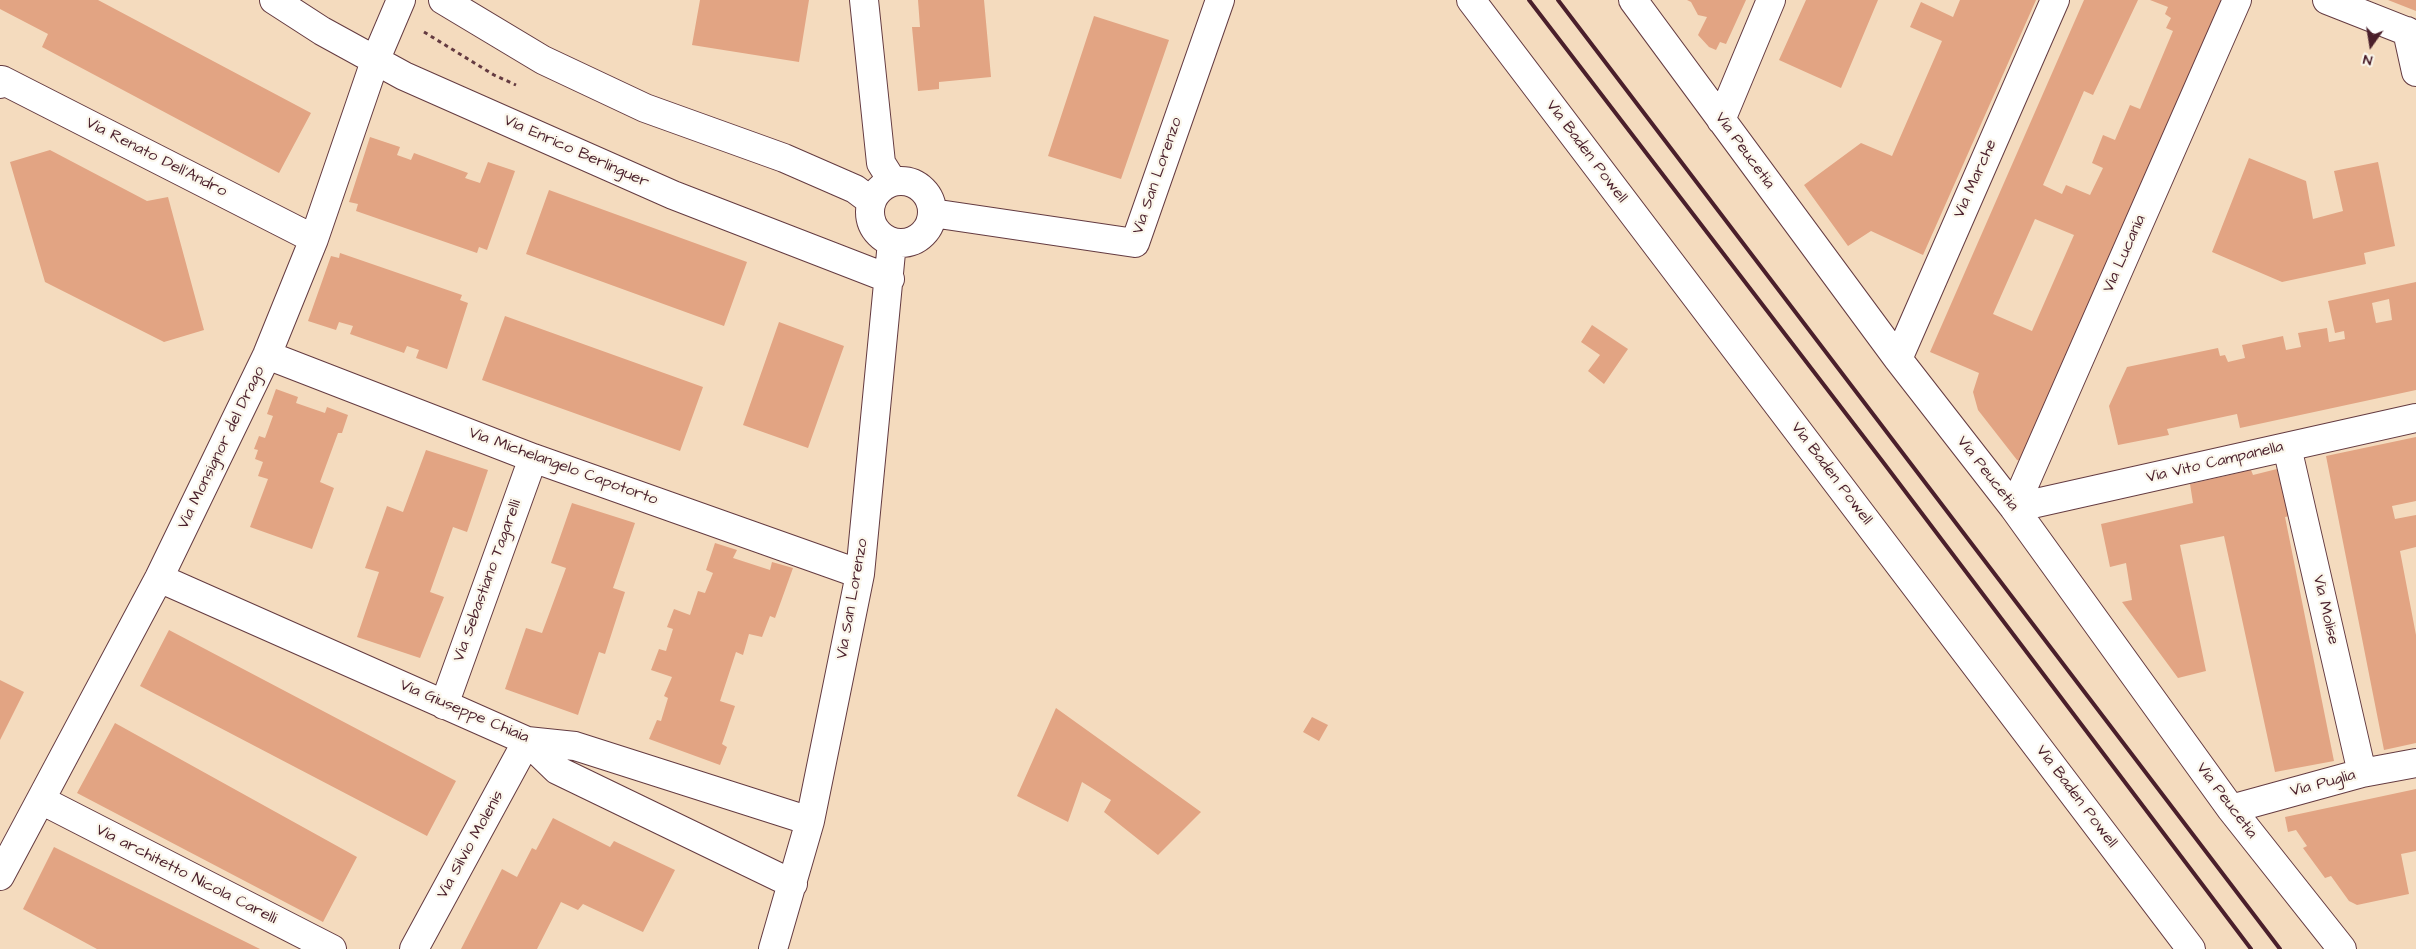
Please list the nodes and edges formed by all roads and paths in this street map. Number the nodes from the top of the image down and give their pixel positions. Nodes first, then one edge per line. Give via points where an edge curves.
1 (274, 0) edge
2 (401, 0) edge
3 (443, 0) edge
4 (864, 0) edge
5 (1220, 0) edge
6 (1471, 0) edge
7 (1633, 0) edge
8 (1770, 0) edge
9 (2055, 0) edge
10 (2237, 0) edge
11 (2327, 0) edge
12 (2411, 33) edge
13 (375, 61) junction
14 (2416, 72) edge
15 (0, 84) edge
16 (1721, 120) junction
17 (893, 182) junction
18 (871, 201) junction
19 (932, 213) junction
20 (314, 238) junction
21 (892, 242) junction
22 (890, 279) junction
23 (267, 355) junction
24 (1898, 359) junction
25 (2416, 418) edge
26 (2287, 447) junction
27 (533, 458) junction
28 (2014, 508) junction
29 (860, 574) junction
30 (159, 578) junction
31 (444, 705) junction
32 (528, 741) junction
33 (2416, 763) edge
34 (2362, 773) junction
35 (41, 800) junction
36 (2231, 809) junction
37 (810, 821) junction
38 (10, 833) edge
39 (0, 876) edge
40 (793, 884) junction
41 (332, 949) edge
42 (414, 949) edge
43 (773, 949) edge
44 (2191, 949) edge
45 (2342, 949) edge

1 - 13 street, Via Enrico Berlinguer
2 - 13 street, Via Monsignor del Drago
3 - 18 street via 543,60 645,108 784,158 854,189
4 - 17 street via 881,163
5 - 19 street, Via San Lorenzo via 1134,243
6 - 44 street, Via Baden Powell
7 - 16 street, Via Peucetia
8 - 16 street
9 - 24 street, Via Marche
10 - 28 street, Via Lucania
11 - 12 street
12 - 14 street
13 - 20 street, Via Monsignor del Drago
13 - 22 street, Via Enrico Berlinguer via 673,195
15 - 20 street, Via Renato Dell'Andro via 2,80
16 - 24 street, Via Peucetia
17 - 18 street via 876,192
17 - 19 street via 903,181 920,188 927,194
18 - 21 street via 869,212 873,226 882,238
19 - 21 street via 926,231 919,237 911,242
20 - 23 street, Via Monsignor del Drago
21 - 22 street, Via San Lorenzo
22 - 29 street, Via San Lorenzo
23 - 27 street, Via Michelangelo Capotorto
23 - 30 street, Via Monsignor del Drago
24 - 28 street, Via Peucetia
25 - 26 street, Via Vito Campanella
26 - 28 street, Via Vito Campanella
26 - 34 street, Via Molise
27 - 29 street, Via Michelangelo Capotorto
27 - 31 street, Via Sebastiano Tagarelli
28 - 36 street, Via Peucetia
29 - 37 street, Via San Lorenzo
30 - 31 street, Via Giuseppe Chiaia
30 - 35 street, Via Monsignor del Drago
31 - 32 street, Via Giuseppe Chiaia
32 - 37 street, Via Giuseppe Chiaia via 575,746
32 - 40 street via 557,770
32 - 42 street, Via Silvio Molenis
33 - 34 street, Via Puglia
34 - 36 street, Via Puglia
35 - 38 street, Via Monsignor del Drago
35 - 41 street, Via architetto Nicola Carelli
36 - 45 street, Via Peucetia
37 - 40 street, Via San Lorenzo
38 - 39 street, Via Monsignor del Drago
40 - 43 street, Via San Lorenzo

